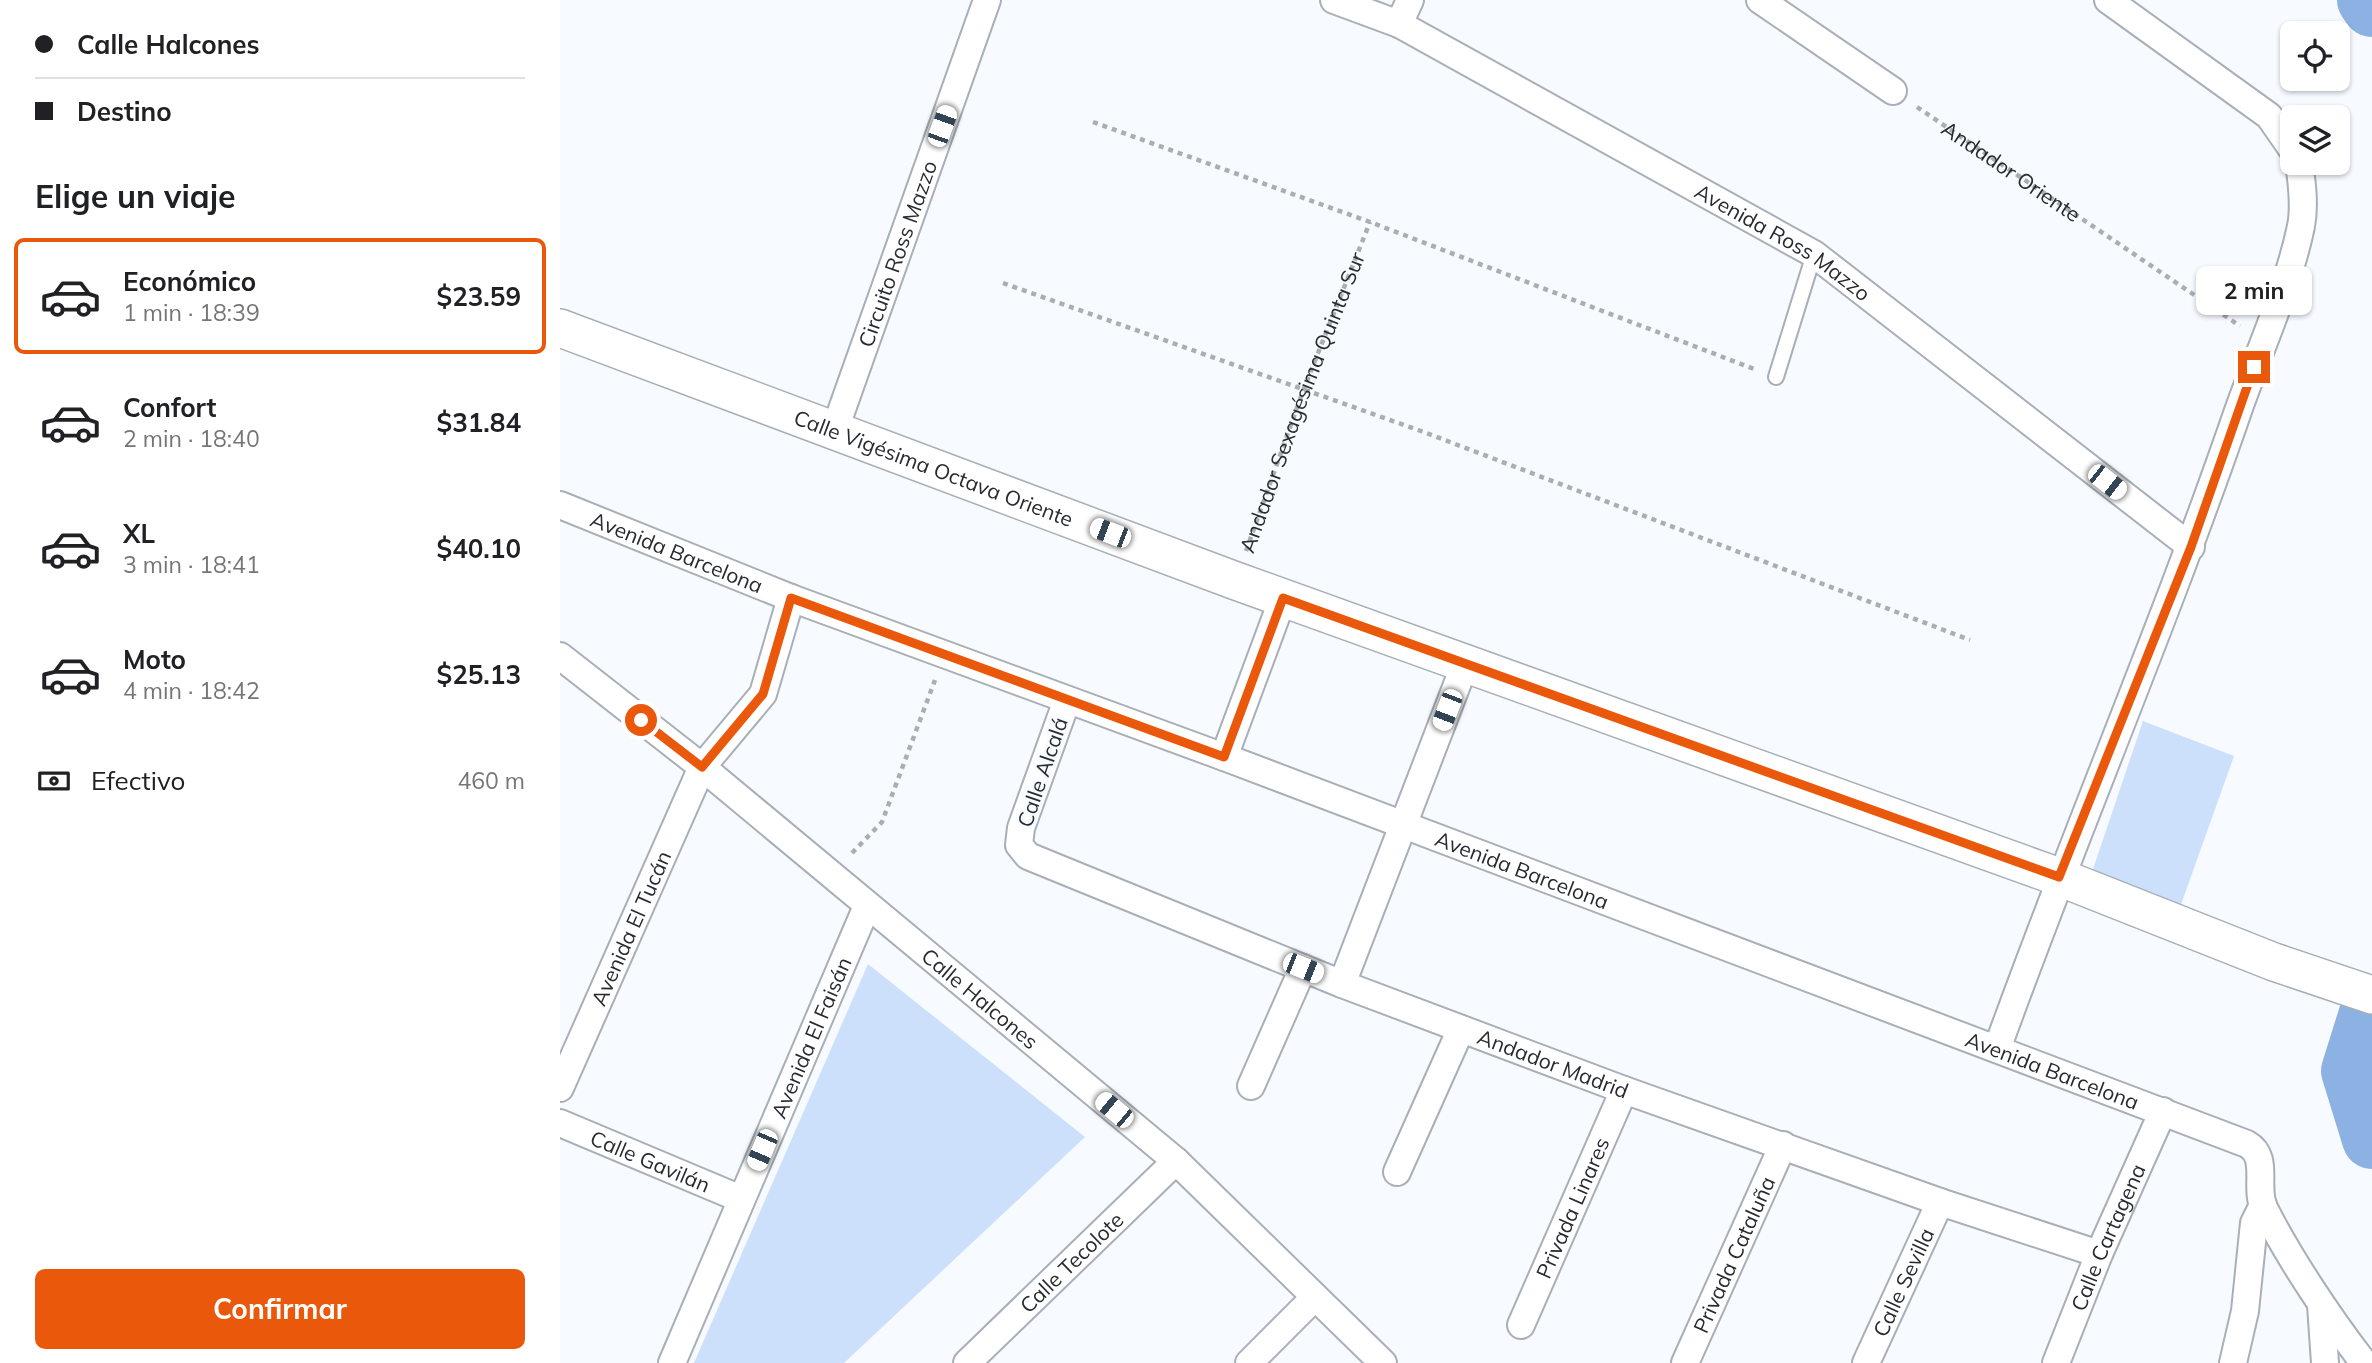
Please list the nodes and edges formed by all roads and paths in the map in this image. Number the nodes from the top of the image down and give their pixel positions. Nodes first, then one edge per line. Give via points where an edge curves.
1 (987, 0) edge
2 (1334, 0) edge
3 (1760, 0) edge
4 (2108, 0) edge
5 (1404, 12) edge
6 (1893, 90) joint
7 (1093, 122) dead end
8 (2280, 132) edge
9 (2301, 175) edge
10 (1370, 222) junction
11 (1814, 254) junction
12 (1003, 283) dead end
13 (560, 328) edge
14 (2263, 342) junction
15 (1776, 377) joint
16 (1303, 391) junction
17 (835, 429) junction
18 (560, 505) edge
19 (2191, 547) junction
20 (1236, 581) junction
21 (791, 598) junction
22 (1283, 598) junction
23 (1970, 640) dead end
24 (944, 655) junction
25 (560, 656) edge
26 (1465, 664) junction
27 (1067, 700) junction
28 (1224, 757) junction
29 (702, 767) junction
30 (1403, 824) junction
31 (1020, 845) joint
32 (829, 876) junction
33 (2059, 877) junction
34 (867, 906) junction
35 (1303, 968) junction
36 (1342, 984) junction
37 (2372, 995) edge
38 (1461, 1029) junction
39 (1997, 1049) junction
40 (1251, 1086) dead end
41 (560, 1088) edge
42 (1624, 1090) junction
43 (2163, 1111) junction
44 (560, 1123) edge
45 (1783, 1145) junction
46 (1176, 1161) junction
47 (1397, 1172) dead end
48 (741, 1199) junction
49 (1940, 1202) junction
50 (2263, 1205) junction
51 (2099, 1254) junction
52 (1315, 1297) junction
53 (2320, 1300) junction
54 (1521, 1325) dead end
55 (671, 1363) edge
56 (967, 1363) edge
57 (1249, 1363) edge
58 (1383, 1363) edge
59 (1685, 1363) edge
60 (1866, 1363) edge
61 (2056, 1363) edge
62 (2234, 1363) edge
63 (2325, 1363) edge
64 (2364, 1363) edge

1 - 17 street, Circuito Ross Mazzo
2 - 5 street, Avenida Ross Mazzo
3 - 6 street
4 - 8 street via 2269,116
5 - 11 street, Avenida Ross Mazzo
6 - 14 path, Andador Oriente
7 - 10 path
9 - 14 street via 2301,225
10 - 15 path
10 - 16 path, Andador Sexagésima Quinta Sur
11 - 15 lane
11 - 19 street, Avenida Ross Mazzo
12 - 16 path
13 - 17 main road, Calle Vigésima Octava Oriente
14 - 19 street
16 - 20 path, Andador Sexagésima Quinta Sur
16 - 23 path via 1421,431
17 - 20 main road, Calle Vigésima Octava Oriente
18 - 21 street, Avenida Barcelona
19 - 33 street
20 - 22 main road, Calle Vigésima Octava Oriente
21 - 24 street, Avenida Barcelona
21 - 29 street, Avenida El Tucán via 763,694
22 - 26 main road, Calle Vigésima Octava Oriente
22 - 28 street
24 - 27 street, Avenida Barcelona
24 - 32 path via 882,822
25 - 29 street, Calle Halcones
26 - 30 street
26 - 33 main road, Calle Vigésima Octava Oriente
27 - 28 street, Avenida Barcelona
27 - 31 street, Calle Alcalá via 1021,828
28 - 30 street, Avenida Barcelona
29 - 32 street, Calle Halcones
29 - 41 street, Avenida El Tucán
30 - 36 street
30 - 39 street, Avenida Barcelona
31 - 35 street, Andador Madrid via 1028,856
32 - 34 street, Calle Halcones
33 - 37 main road, Calle Vigésima Octava Oriente via 2274,962
33 - 39 street
34 - 46 street, Calle Halcones
34 - 48 street, Avenida El Faisán
35 - 36 street, Andador Madrid
35 - 40 street
36 - 38 street, Andador Madrid
38 - 42 street, Andador Madrid
38 - 47 street
39 - 43 street, Avenida Barcelona
42 - 45 street, Andador Madrid
42 - 54 street, Privada Linares
43 - 50 street, Avenida Barcelona via 2256,1149
43 - 51 street, Calle Cartagena
44 - 48 street, Calle Gavilán
45 - 49 street, Andador Madrid
45 - 59 street, Privada Cataluña
46 - 52 street, Calle Halcones
46 - 56 street, Calle Tecolote
48 - 55 street, Avenida El Faisán
49 - 51 street, Andador Madrid
49 - 60 street, Calle Sevilla
50 - 53 street, Avenida Barcelona
50 - 62 street via 2254,1223 2245,1311
51 - 61 street, Calle Cartagena
52 - 57 street
52 - 58 street, Calle Halcones
53 - 63 street
53 - 64 street, Avenida Barcelona

